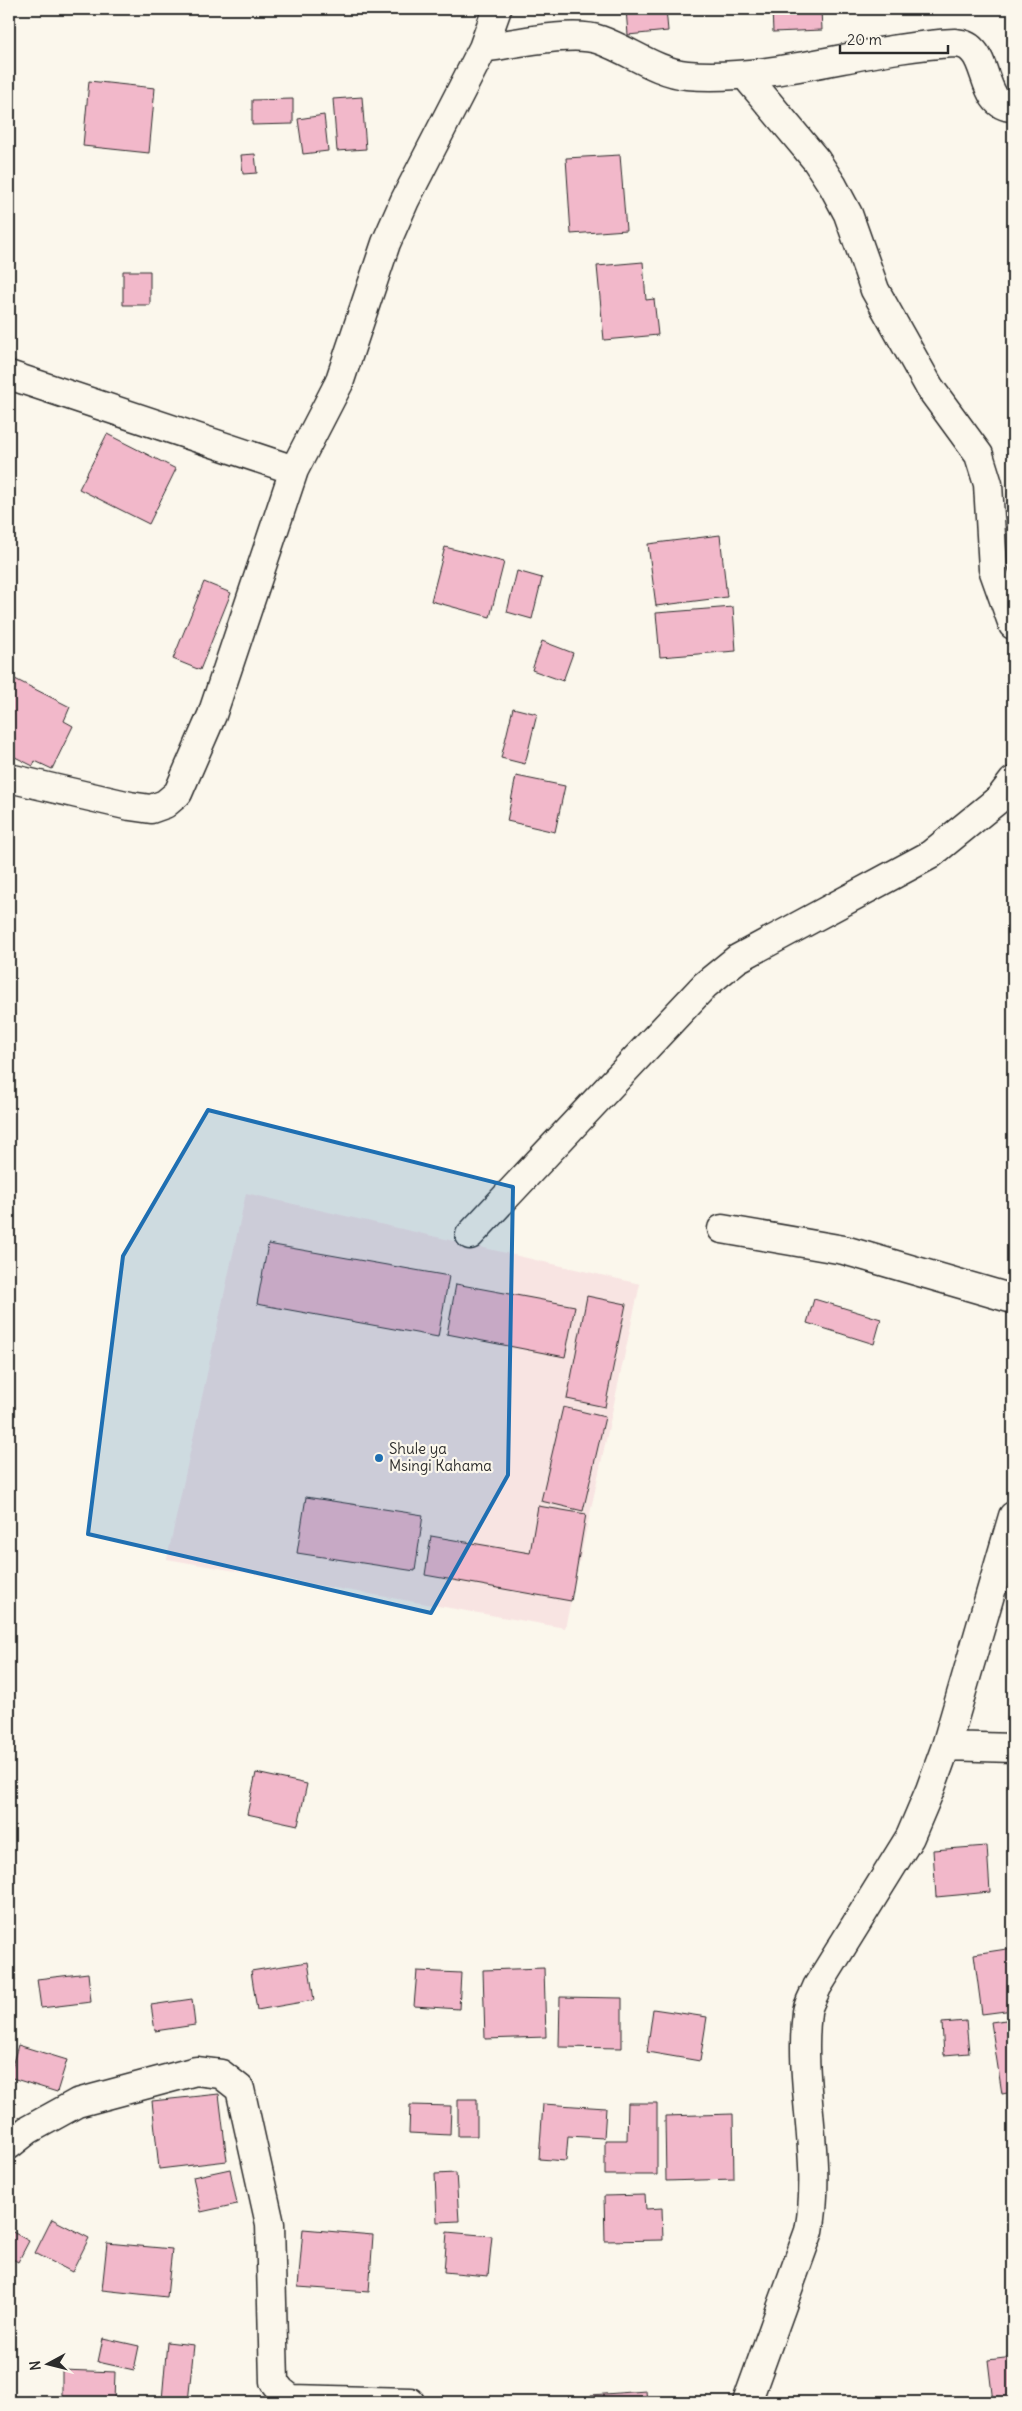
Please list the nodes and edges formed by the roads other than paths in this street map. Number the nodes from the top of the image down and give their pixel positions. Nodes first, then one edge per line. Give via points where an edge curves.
1 (497, 9) edge
2 (483, 48) junction
3 (745, 75) junction
4 (1013, 107) edge
5 (9, 375) edge
6 (294, 470) junction
7 (1013, 625) edge
8 (9, 778) edge
9 (1006, 790) edge
10 (722, 1230) dead end
11 (470, 1235) dead end
12 (1013, 1299) edge
13 (1013, 1516) edge
14 (946, 1746) junction
15 (1013, 1748) edge
16 (9, 2145) edge
17 (410, 2402) edge
18 (747, 2402) edge

1 - 2 street
2 - 3 street via 558,38 598,39 668,71 687,75
2 - 6 street via 405,200 386,243 339,383
3 - 4 street via 880,52 965,44 974,50 994,97 999,103
3 - 7 street via 816,160 833,186 848,214 875,290 930,388 980,455 988,484 994,568
5 - 6 street
6 - 8 street via 212,715 178,793 165,804 151,809
9 - 11 street via 930,855 736,959 705,985
10 - 12 street via 844,1250
13 - 14 street
14 - 15 street
14 - 18 street via 910,1837 817,1987 807,2011 806,2056 814,2205 809,2231
16 - 17 street via 28,2130 77,2103 196,2071 222,2074 240,2089 270,2224 274,2382 291,2399

